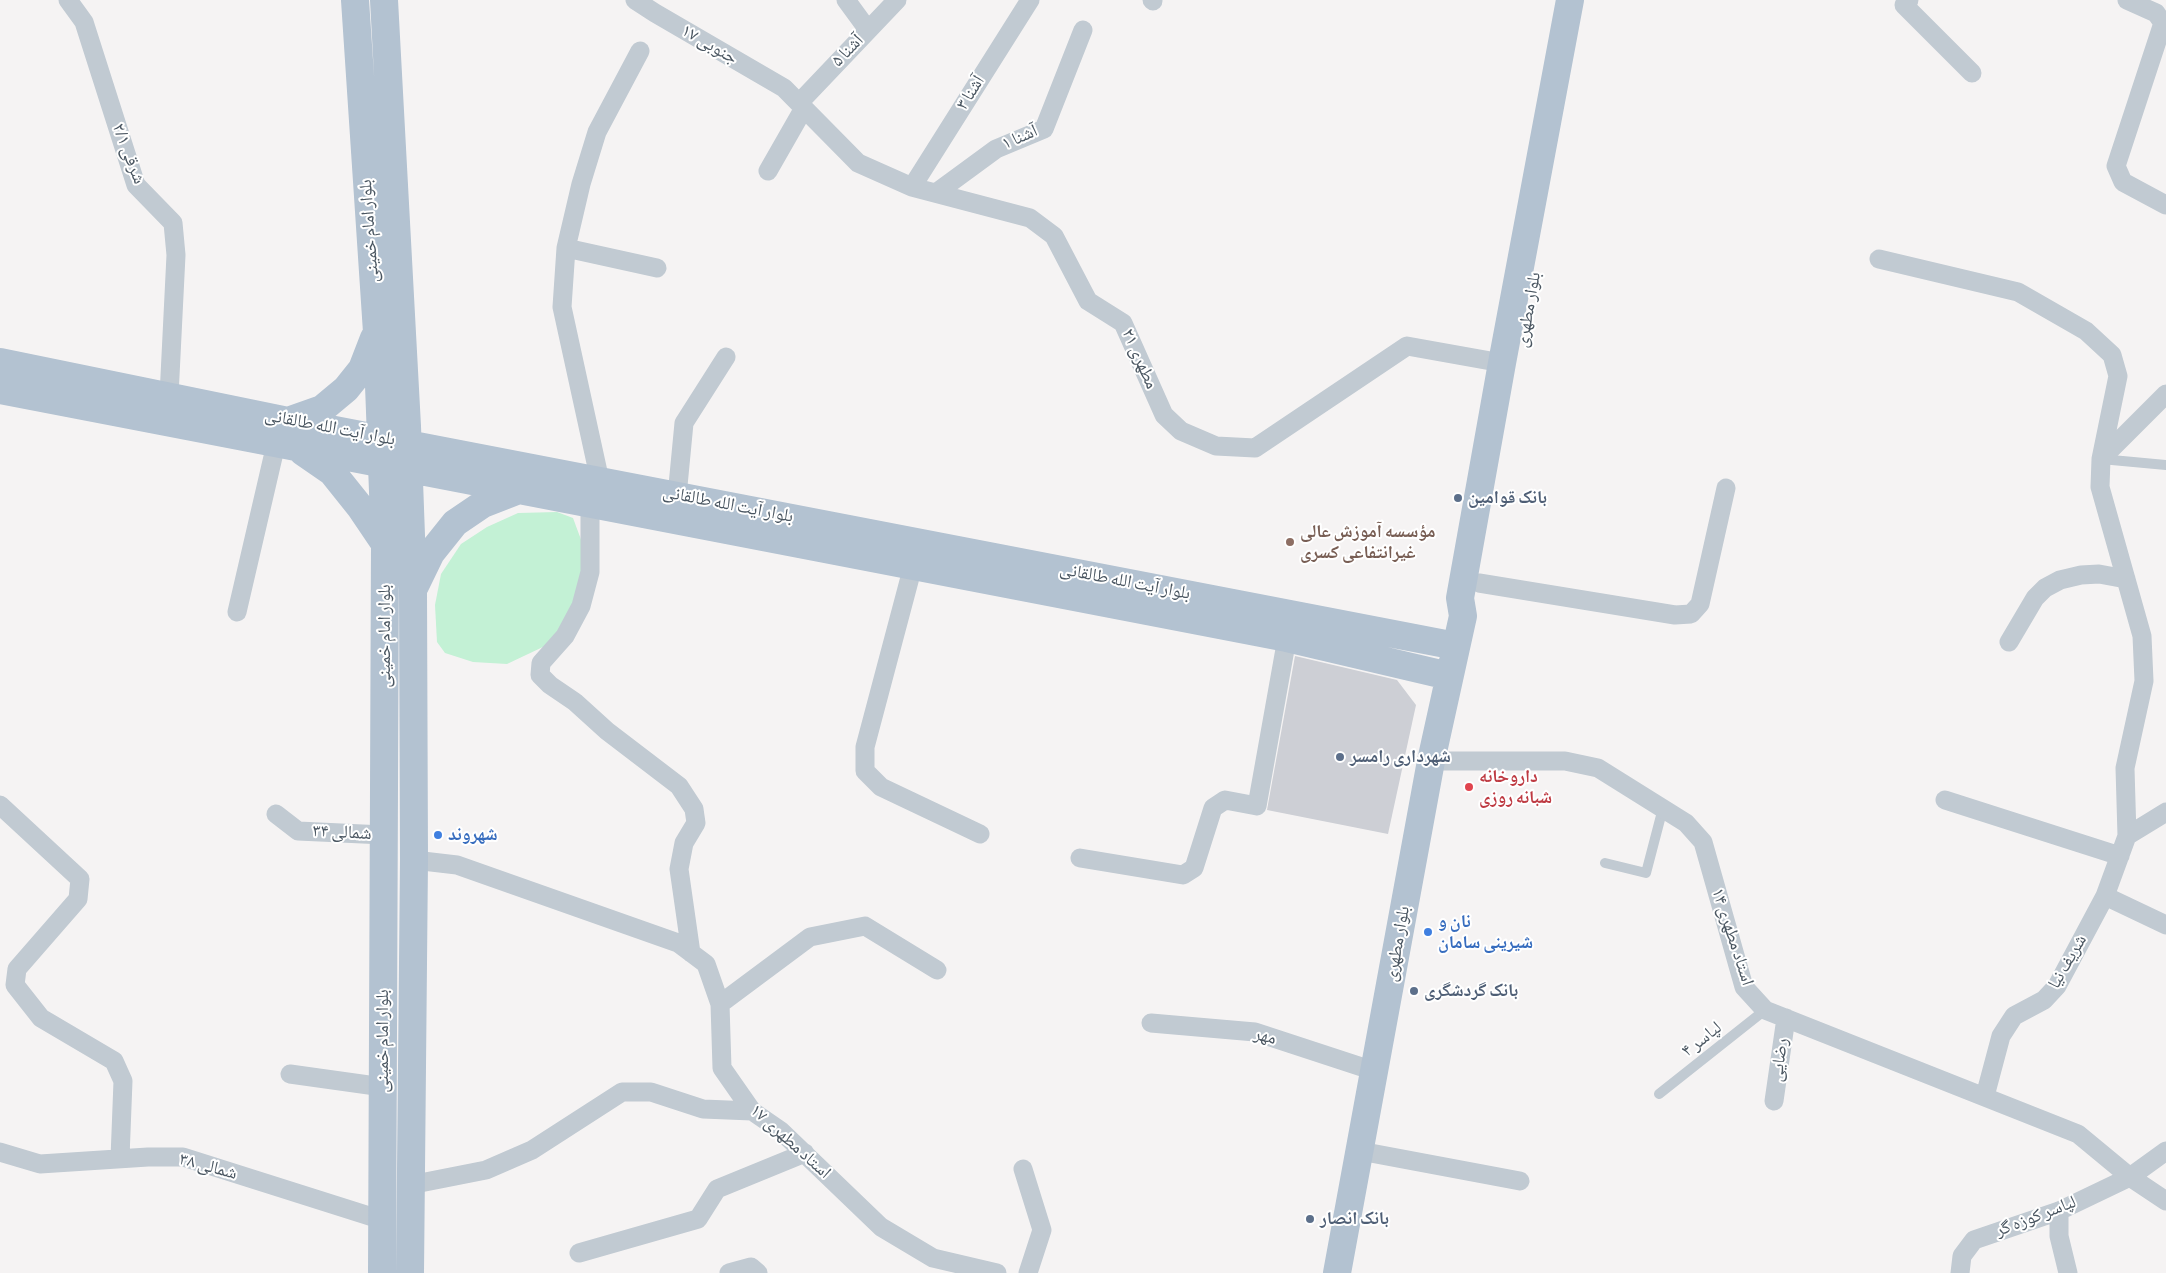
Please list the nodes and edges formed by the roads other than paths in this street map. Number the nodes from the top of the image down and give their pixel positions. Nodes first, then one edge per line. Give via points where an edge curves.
1 (68, 0) edge
2 (355, 0) edge
3 (384, 0) edge
4 (635, 0) edge
5 (846, 0) edge
6 (897, 0) edge
7 (1030, 0) edge
8 (1570, 0) edge
9 (1586, 0) edge
10 (1909, 0) edge
11 (2127, 0) edge
12 (868, 30) junction
13 (1083, 30) dead end
14 (640, 51) dead end
15 (1972, 73) dead end
16 (784, 88) joint
17 (802, 106) junction
18 (362, 117) junction
19 (392, 117) junction
20 (768, 171) dead end
21 (912, 186) junction
22 (936, 193) junction
23 (2166, 205) edge
24 (566, 248) junction
25 (1878, 258) dead end
26 (657, 268) dead end
27 (377, 332) junction
28 (726, 357) dead end
29 (0, 362) edge
30 (1502, 363) junction
31 (0, 390) edge
32 (2166, 394) edge
33 (169, 396) junction
34 (287, 437) junction
35 (382, 451) junction
36 (408, 456) junction
37 (2101, 459) junction
38 (2166, 465) edge
39 (1726, 488) dead end
40 (519, 490) junction
41 (595, 492) junction
42 (676, 496) junction
43 (1484, 511) junction
44 (754, 523) junction
45 (385, 545) junction
46 (912, 566) junction
47 (2126, 579) junction
48 (1479, 582) junction
49 (413, 590) junction
50 (237, 612) dead end
51 (1463, 616) junction
52 (1288, 638) junction
53 (2009, 642) dead end
54 (1456, 646) junction
55 (1449, 676) junction
56 (1431, 761) junction
57 (1945, 800) dead end
58 (0, 806) edge
59 (1663, 808) junction
60 (2166, 812) edge
61 (276, 814) dead end
62 (980, 834) dead end
63 (2127, 836) junction
64 (384, 847) junction
65 (2120, 856) junction
66 (1080, 858) dead end
67 (414, 860) junction
68 (1605, 863) dead end
69 (2104, 896) junction
70 (2166, 925) edge
71 (690, 953) junction
72 (936, 970) dead end
73 (720, 1004) junction
74 (1765, 1010) junction
75 (1786, 1018) junction
76 (1151, 1023) dead end
77 (1374, 1071) junction
78 (290, 1074) dead end
79 (383, 1087) junction
80 (1659, 1094) dead end
81 (1985, 1096) junction
82 (1774, 1101) dead end
83 (752, 1110) junction
84 (1360, 1151) junction
85 (2166, 1151) edge
86 (0, 1152) edge
87 (804, 1153) junction
88 (120, 1158) junction
89 (1023, 1169) dead end
90 (2130, 1177) junction
91 (1520, 1181) dead end
92 (410, 1186) junction
93 (2166, 1201) edge
94 (2059, 1210) junction
95 (382, 1220) junction
96 (579, 1253) dead end
97 (382, 1273) edge
98 (410, 1273) edge
99 (729, 1273) edge
100 (758, 1273) edge
101 (997, 1273) edge
102 (1028, 1273) edge
103 (1337, 1273) edge
104 (1960, 1273) edge
105 (2068, 1273) edge

1 - 33 street, شرقی ۲/۱ via 84,22 136,185 173,223 176,255
2 - 18 main road, بلوار امام خمینی
3 - 19 main road, بلوار امام خمینی
4 - 16 street, جنوبی ۱۷
5 - 12 street
6 - 12 street, آشنا ۵
7 - 21 street, آشنا ۳
8 - 30 main road, بلوار مطهری
9 - 43 main road, بلوار مطهری
10 - 15 street via 1904,5
11 - 23 street via 2156,13 2164,23 2116,166 2123,182
12 - 17 street, آشنا ۵
13 - 22 street, آشنا ۱ via 1044,129 996,149
14 - 24 street via 596,132
16 - 17 street, مطهری ۲۱
17 - 20 street, آشنا ۵
17 - 21 street, مطهری ۲۱ via 858,163
18 - 19 main road
18 - 27 main road, بلوار امام خمینی
19 - 36 main road, بلوار امام خمینی
21 - 22 street, مطهری ۲۱
22 - 30 street, مطهری ۲۱ via 1030,218 1054,236 1088,301 1123,323 1164,414 1181,432 1216,446 1255,448 1407,346
24 - 26 street
24 - 41 street via 562,307
25 - 37 street via 2018,292 2086,331 2112,355 2118,376
27 - 34 main road via 362,369 346,390
27 - 35 main road, بلوار امام خمینی
28 - 42 street via 684,423
29 - 33 main road, بلوار آیت الله طالقانی
30 - 43 main road, بلوار مطهری
31 - 34 main road, بلوار آیت الله طالقانی
32 - 37 street
33 - 34 main road, بلوار آیت الله طالقانی
34 - 35 main road, بلوار آیت الله طالقانی
34 - 45 main road via 332,472
34 - 50 street
35 - 36 main road, بلوار آیت الله طالقانی
35 - 45 main road, بلوار امام خمینی
36 - 40 main road, بلوار آیت الله طالقانی
36 - 41 main road, بلوار آیت الله طالقانی
36 - 49 main road, بلوار امام خمینی
37 - 38 lane
37 - 47 street via 2100,487
39 - 48 street via 1700,604 1691,614 1675,615
40 - 41 main road, بلوار آیت الله طالقانی
40 - 49 main road via 483,504 455,523 431,553
41 - 42 main road, بلوار آیت الله طالقانی
41 - 44 main road, بلوار آیت الله طالقانی
41 - 71 street via 590,572 581,606 565,636 540,663 540,675 607,732 679,786 694,809 696,823 684,843 679,869
42 - 44 main road, بلوار آیت الله طالقانی
43 - 48 main road, بلوار مطهری
43 - 51 main road, بلوار مطهری via 1460,598
44 - 46 main road, بلوار آیت الله طالقانی
44 - 54 main road, بلوار آیت الله طالقانی
45 - 64 main road, بلوار امام خمینی
46 - 52 main road, بلوار آیت الله طالقانی
46 - 62 street via 865,747 865,771 881,786
47 - 53 street via 2099,574 2081,575 2045,588 2035,598
47 - 63 street via 2142,636 2144,682 2125,768
48 - 51 main road, بلوار مطهری via 1472,604
49 - 67 main road, بلوار امام خمینی
51 - 54 main road, بلوار مطهری
52 - 55 main road, بلوار آیت الله طالقانی
52 - 66 street via 1257,806 1225,800 1213,808 1194,868 1183,875
54 - 55 main road, بلوار مطهری
55 - 56 main road, بلوار مطهری
56 - 59 street, استاد مطهری ۱۴ via 1565,761 1598,768
56 - 77 main road, بلوار مطهری
57 - 65 street
58 - 88 street via 80,879 78,899 18,969 15,985 41,1018 114,1061 123,1080
59 - 68 lane via 1646,873
59 - 74 street, استاد مطهری ۱۴ via 1686,823 1703,842 1744,987
60 - 63 street
61 - 64 street, شمالی ۳۴ via 298,831
63 - 65 street, شریف نیا
64 - 67 main road
64 - 79 main road, بلوار امام خمینی
65 - 69 street, شریف نیا
67 - 71 street, استاد مطهری ۱۷ via 457,865 678,943
67 - 92 main road, بلوار امام خمینی
69 - 70 street
69 - 81 street, شریف نیا via 2056,986 2044,1000 2014,1016 2001,1036
71 - 73 street, استاد مطهری ۱۷ via 706,964
72 - 73 street via 865,926 810,937
73 - 83 street, استاد مطهری ۱۷ via 722,1068
74 - 75 street, استاد مطهری ۱۴
74 - 80 lane, لپاسر ۴
75 - 81 street, استاد مطهری ۱۴
75 - 82 street, رضایی
76 - 77 street, مهر via 1255,1032
77 - 84 main road, بلوار مطهری
78 - 79 street
79 - 95 main road, بلوار امام خمینی
81 - 90 street, استاد مطهری ۱۴ via 2078,1134
83 - 87 street, استاد مطهری ۱۷
83 - 92 street via 703,1109 651,1092 622,1092 532,1150 486,1170
84 - 91 street
84 - 103 main road, بلوار مطهری
85 - 90 street, لپاسر کوزه گر
86 - 88 street, شمالی ۳۸ via 40,1164
87 - 96 street via 717,1189 698,1219
87 - 101 street, استاد مطهری ۱۷ via 881,1227 933,1258
88 - 95 street, شمالی ۳۸ via 183,1157
89 - 102 street via 1042,1230
90 - 93 street, استاد مطهری ۱۴
90 - 94 street, لپاسر کوزه گر
92 - 98 main road, بلوار امام خمینی
94 - 104 street, لپاسر کوزه گر via 1974,1240 1962,1256
94 - 105 street via 2058,1236
95 - 97 main road, بلوار امام خمینی
99 - 100 street via 750,1267

